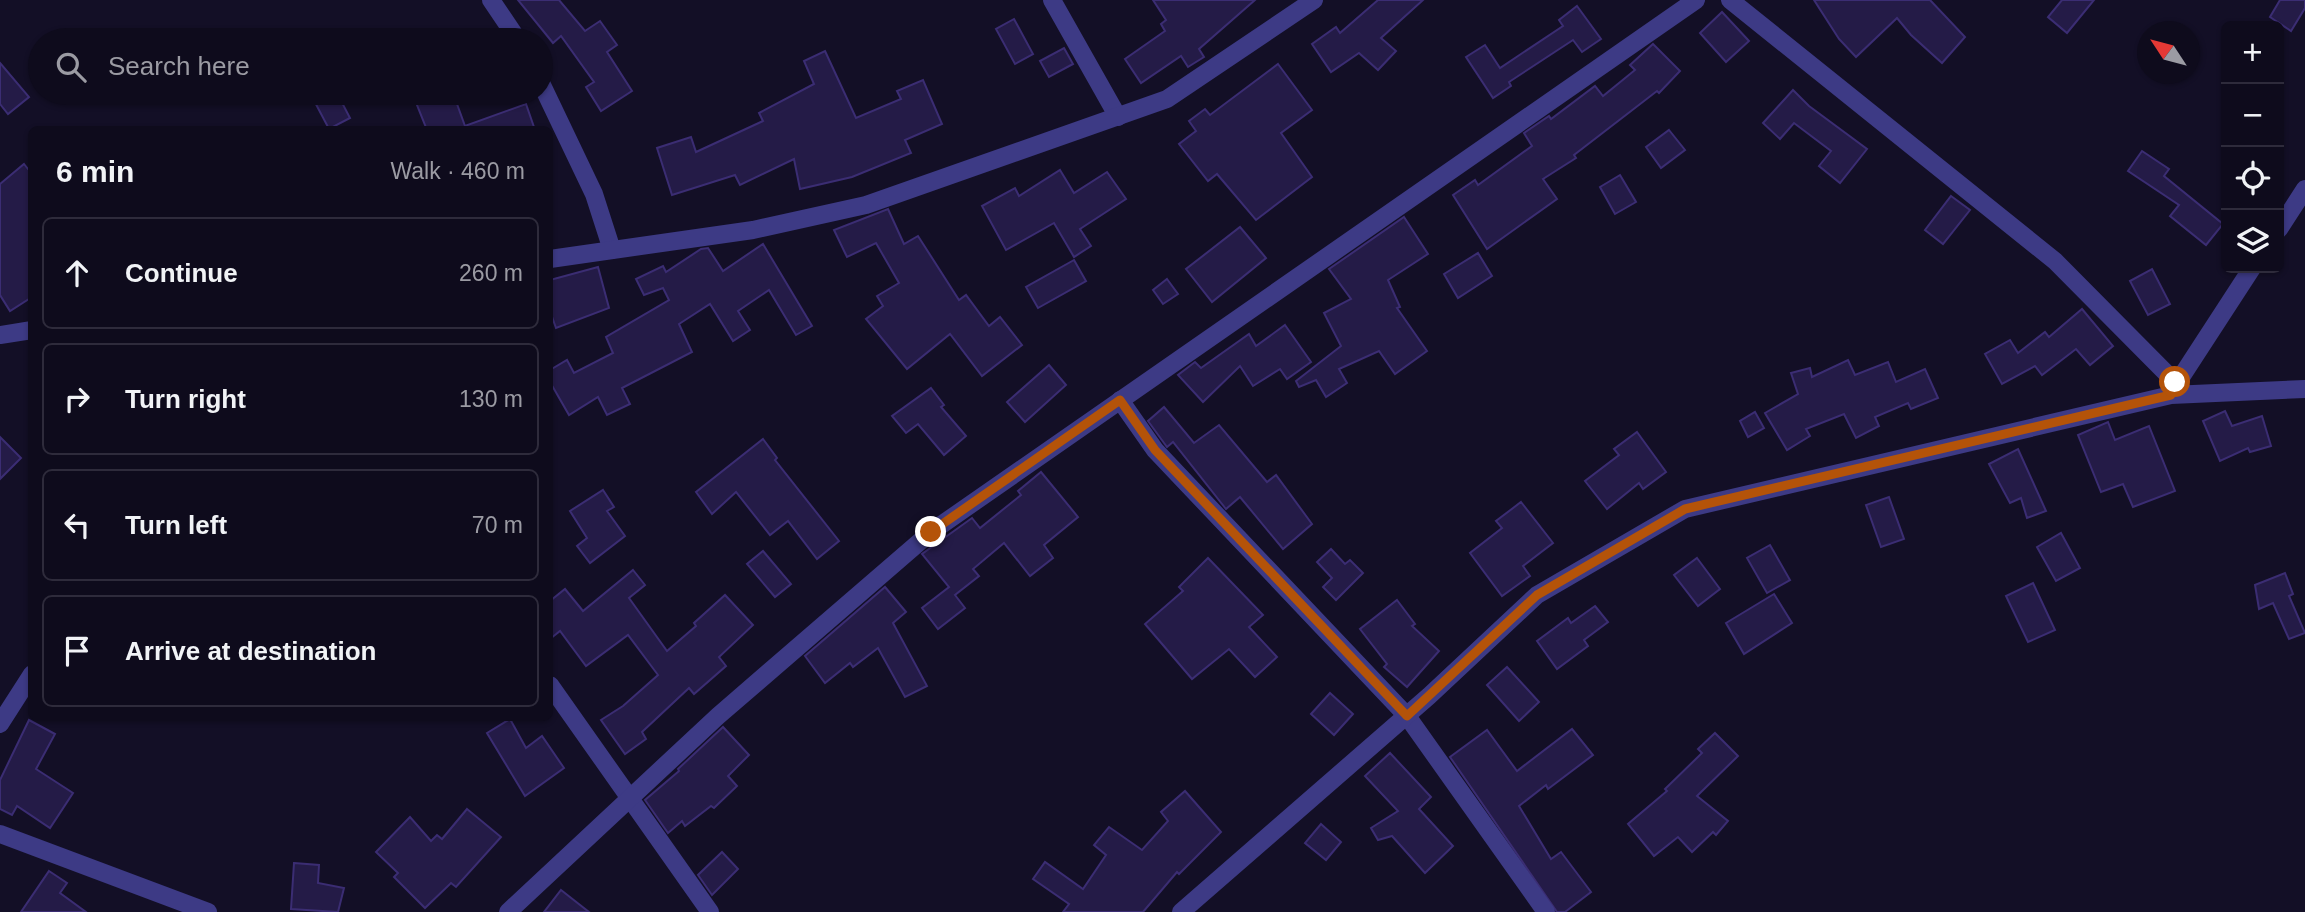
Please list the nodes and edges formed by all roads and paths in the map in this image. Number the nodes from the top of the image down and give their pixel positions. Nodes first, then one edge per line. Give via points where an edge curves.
1 (1052, 0) edge
2 (1314, 0) edge
3 (1696, 0) edge
4 (1730, 0) edge
5 (497, 3) edge
6 (511, 28) edge
7 (552, 105) edge
8 (1118, 117) junction
9 (2305, 189) edge
10 (2284, 221) edge
11 (612, 250) junction
12 (553, 259) edge
13 (2249, 273) edge
14 (28, 331) edge
15 (0, 335) edge
16 (2173, 388) junction
17 (2305, 389) edge
18 (1120, 400) junction
19 (28, 680) edge
20 (553, 689) edge
21 (1407, 716) junction
22 (0, 724) edge
23 (630, 798) junction
24 (0, 834) edge
25 (208, 912) edge
26 (508, 912) edge
27 (710, 912) edge
28 (1181, 912) edge
29 (1546, 912) edge

1 - 8 street
2 - 8 street via 1167,99
3 - 18 street
4 - 16 street via 2055,261
5 - 6 street
7 - 11 street via 594,194
8 - 11 street via 866,205 753,230
9 - 10 street
11 - 12 street
13 - 16 street
14 - 15 street
16 - 17 street
16 - 21 street via 1685,509 1537,595
18 - 21 street via 1155,450
18 - 23 street via 931,532
19 - 22 street
20 - 23 street
21 - 28 street
21 - 29 street
23 - 26 street
23 - 27 street
24 - 25 street

